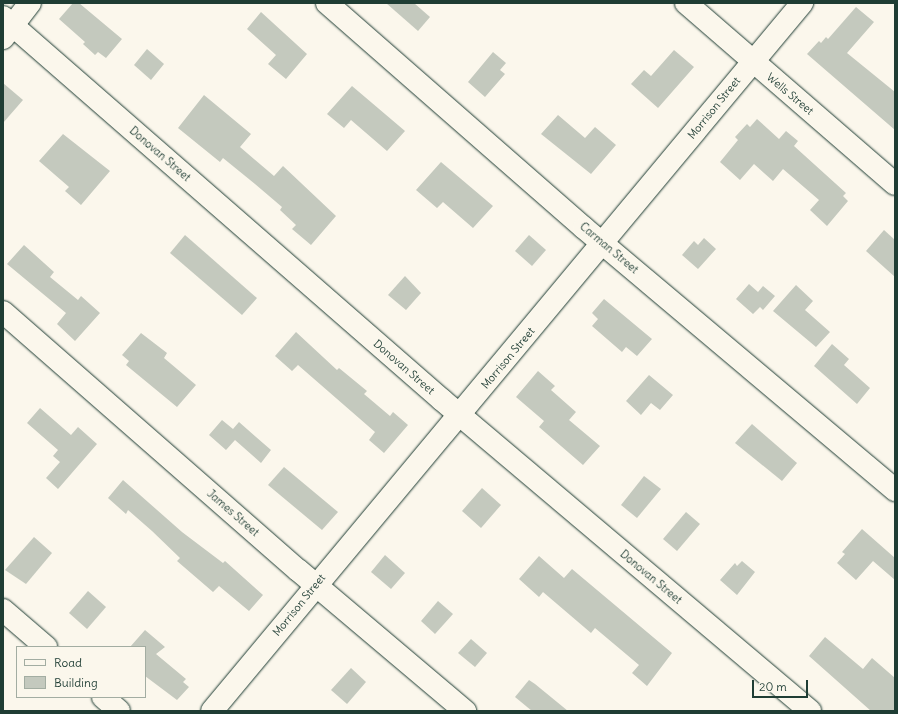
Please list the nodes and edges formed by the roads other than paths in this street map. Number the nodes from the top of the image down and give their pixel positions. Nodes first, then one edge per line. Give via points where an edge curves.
1 (30, 3) edge
2 (327, 3) edge
3 (686, 3) edge
4 (802, 3) edge
5 (6, 26) edge
6 (752, 62) junction
7 (895, 184) edge
8 (604, 243) junction
9 (3, 312) edge
10 (459, 413) junction
11 (895, 490) edge
12 (315, 585) junction
13 (3, 610) edge
14 (45, 646) edge
15 (104, 698) edge
16 (119, 711) edge
17 (212, 711) edge
18 (465, 711) edge
19 (810, 711) edge

1 - 5 street
2 - 8 street, Carman Street
3 - 6 street, Wells Street
4 - 6 street, Morrison Street
5 - 10 street, Donovan Street
6 - 7 street, Wells Street
6 - 8 street, Morrison Street
8 - 10 street, Morrison Street
8 - 11 street, Carman Street
9 - 12 street, James Street
10 - 12 street, Morrison Street
10 - 19 street, Donovan Street
12 - 17 street, Morrison Street
12 - 18 street, James Street
13 - 14 street
15 - 16 street

